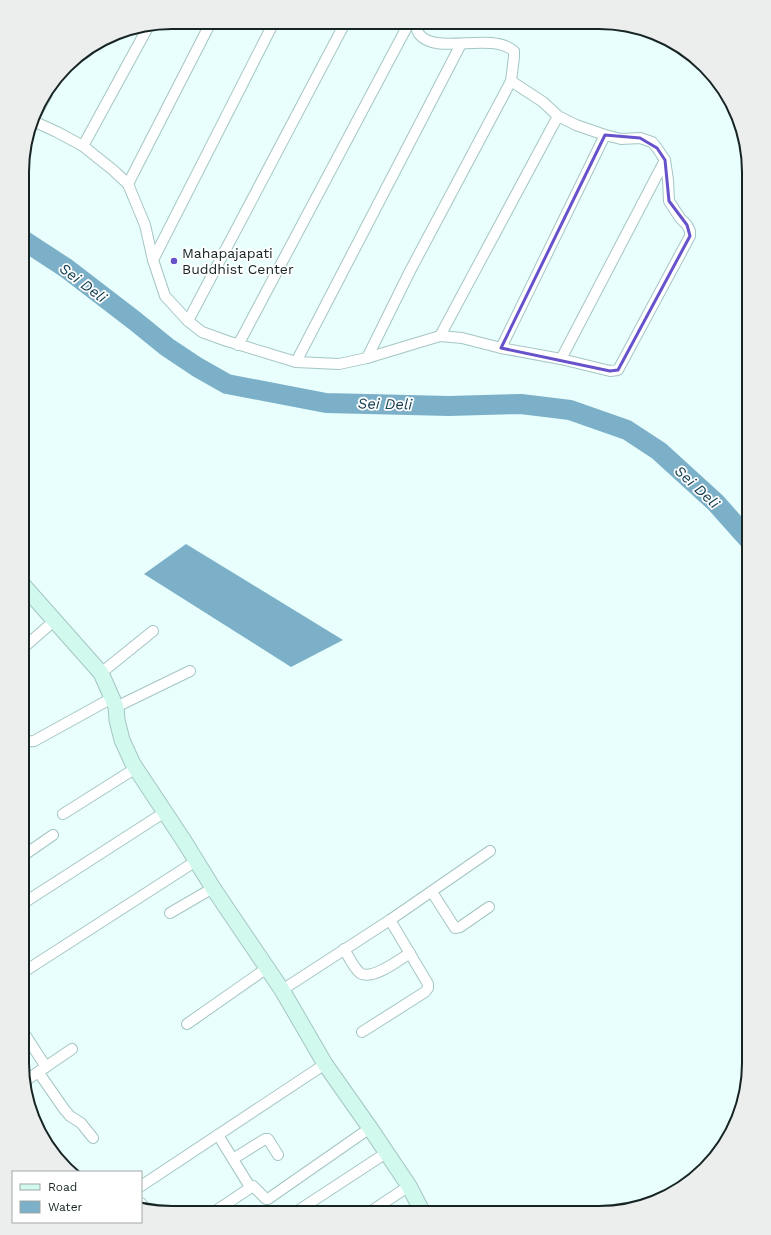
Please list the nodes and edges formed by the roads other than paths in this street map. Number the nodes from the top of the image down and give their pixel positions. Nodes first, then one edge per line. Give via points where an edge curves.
1 (207, 29) edge
2 (270, 29) edge
3 (341, 29) edge
4 (405, 29) edge
5 (417, 29) edge
6 (145, 32) edge
7 (461, 44) junction
8 (512, 81) junction
9 (558, 116) junction
10 (38, 123) edge
11 (605, 135) junction
12 (83, 146) junction
13 (665, 160) junction
14 (128, 184) junction
15 (153, 260) junction
16 (188, 321) junction
17 (440, 336) junction
18 (238, 344) junction
19 (501, 348) junction
20 (367, 358) junction
21 (561, 359) junction
22 (296, 362) junction
23 (29, 592) edge
24 (54, 621) junction
25 (153, 631) dead end
26 (29, 643) edge
27 (190, 670) dead end
28 (101, 673) junction
29 (114, 703) junction
30 (29, 742) edge
31 (136, 768) junction
32 (165, 812) junction
33 (63, 814) dead end
34 (53, 835) dead end
35 (29, 852) edge
36 (490, 852) dead end
37 (196, 861) junction
38 (212, 888) junction
39 (432, 892) junction
40 (29, 899) edge
41 (489, 907) dead end
42 (170, 913) dead end
43 (390, 920) junction
44 (344, 949) junction
45 (410, 953) junction
46 (29, 968) edge
47 (268, 968) junction
48 (282, 990) junction
49 (187, 1024) dead end
50 (362, 1032) dead end
51 (29, 1044) edge
52 (72, 1049) dead end
53 (325, 1064) junction
54 (42, 1070) junction
55 (30, 1079) edge
56 (370, 1128) junction
57 (218, 1135) junction
58 (93, 1138) dead end
59 (386, 1153) junction
60 (278, 1155) dead end
61 (233, 1159) junction
62 (142, 1185) edge
63 (409, 1186) junction
64 (250, 1187) junction
65 (223, 1206) edge
66 (305, 1206) edge
67 (379, 1206) edge
68 (420, 1206) edge

1 - 14 street
2 - 15 street
3 - 16 street
4 - 18 street
5 - 7 street via 424,39
6 - 12 street
7 - 8 street via 494,42 509,47 514,51
7 - 22 street
8 - 9 street via 543,102
8 - 20 street via 410,271
9 - 11 street
9 - 17 street
10 - 12 street
11 - 13 street via 621,139 640,138 652,142
11 - 19 street
12 - 14 street
13 - 21 street
13 - 21 street via 669,201 687,225 690,236 618,370 610,371
14 - 15 street via 145,225
15 - 16 street via 166,296
16 - 18 street via 202,332
17 - 19 street via 462,338
17 - 20 street
18 - 22 street
19 - 21 street
20 - 22 street via 339,364
23 - 24 main road
24 - 26 street
24 - 28 main road
25 - 28 street
27 - 29 street
28 - 29 main road
29 - 30 street
29 - 31 main road via 122,740
31 - 32 main road
31 - 33 street
32 - 37 main road
32 - 40 street
34 - 35 street
36 - 39 street
37 - 38 main road
37 - 46 street
38 - 42 street
38 - 47 main road
39 - 41 street via 455,928
39 - 43 street
43 - 44 street
43 - 45 street
44 - 45 street via 353,965 367,976
44 - 48 street
45 - 50 street via 428,988
47 - 48 main road
47 - 49 street
48 - 53 main road
51 - 54 street
52 - 54 street
53 - 56 main road
53 - 57 street
54 - 55 street
54 - 58 street via 64,1109 81,1123
56 - 59 main road
56 - 64 street via 268,1199 254,1186
57 - 61 street
57 - 62 street
59 - 63 main road
59 - 66 street
60 - 61 street via 268,1139 265,1139
61 - 64 street
63 - 67 street
63 - 68 main road
64 - 65 street

